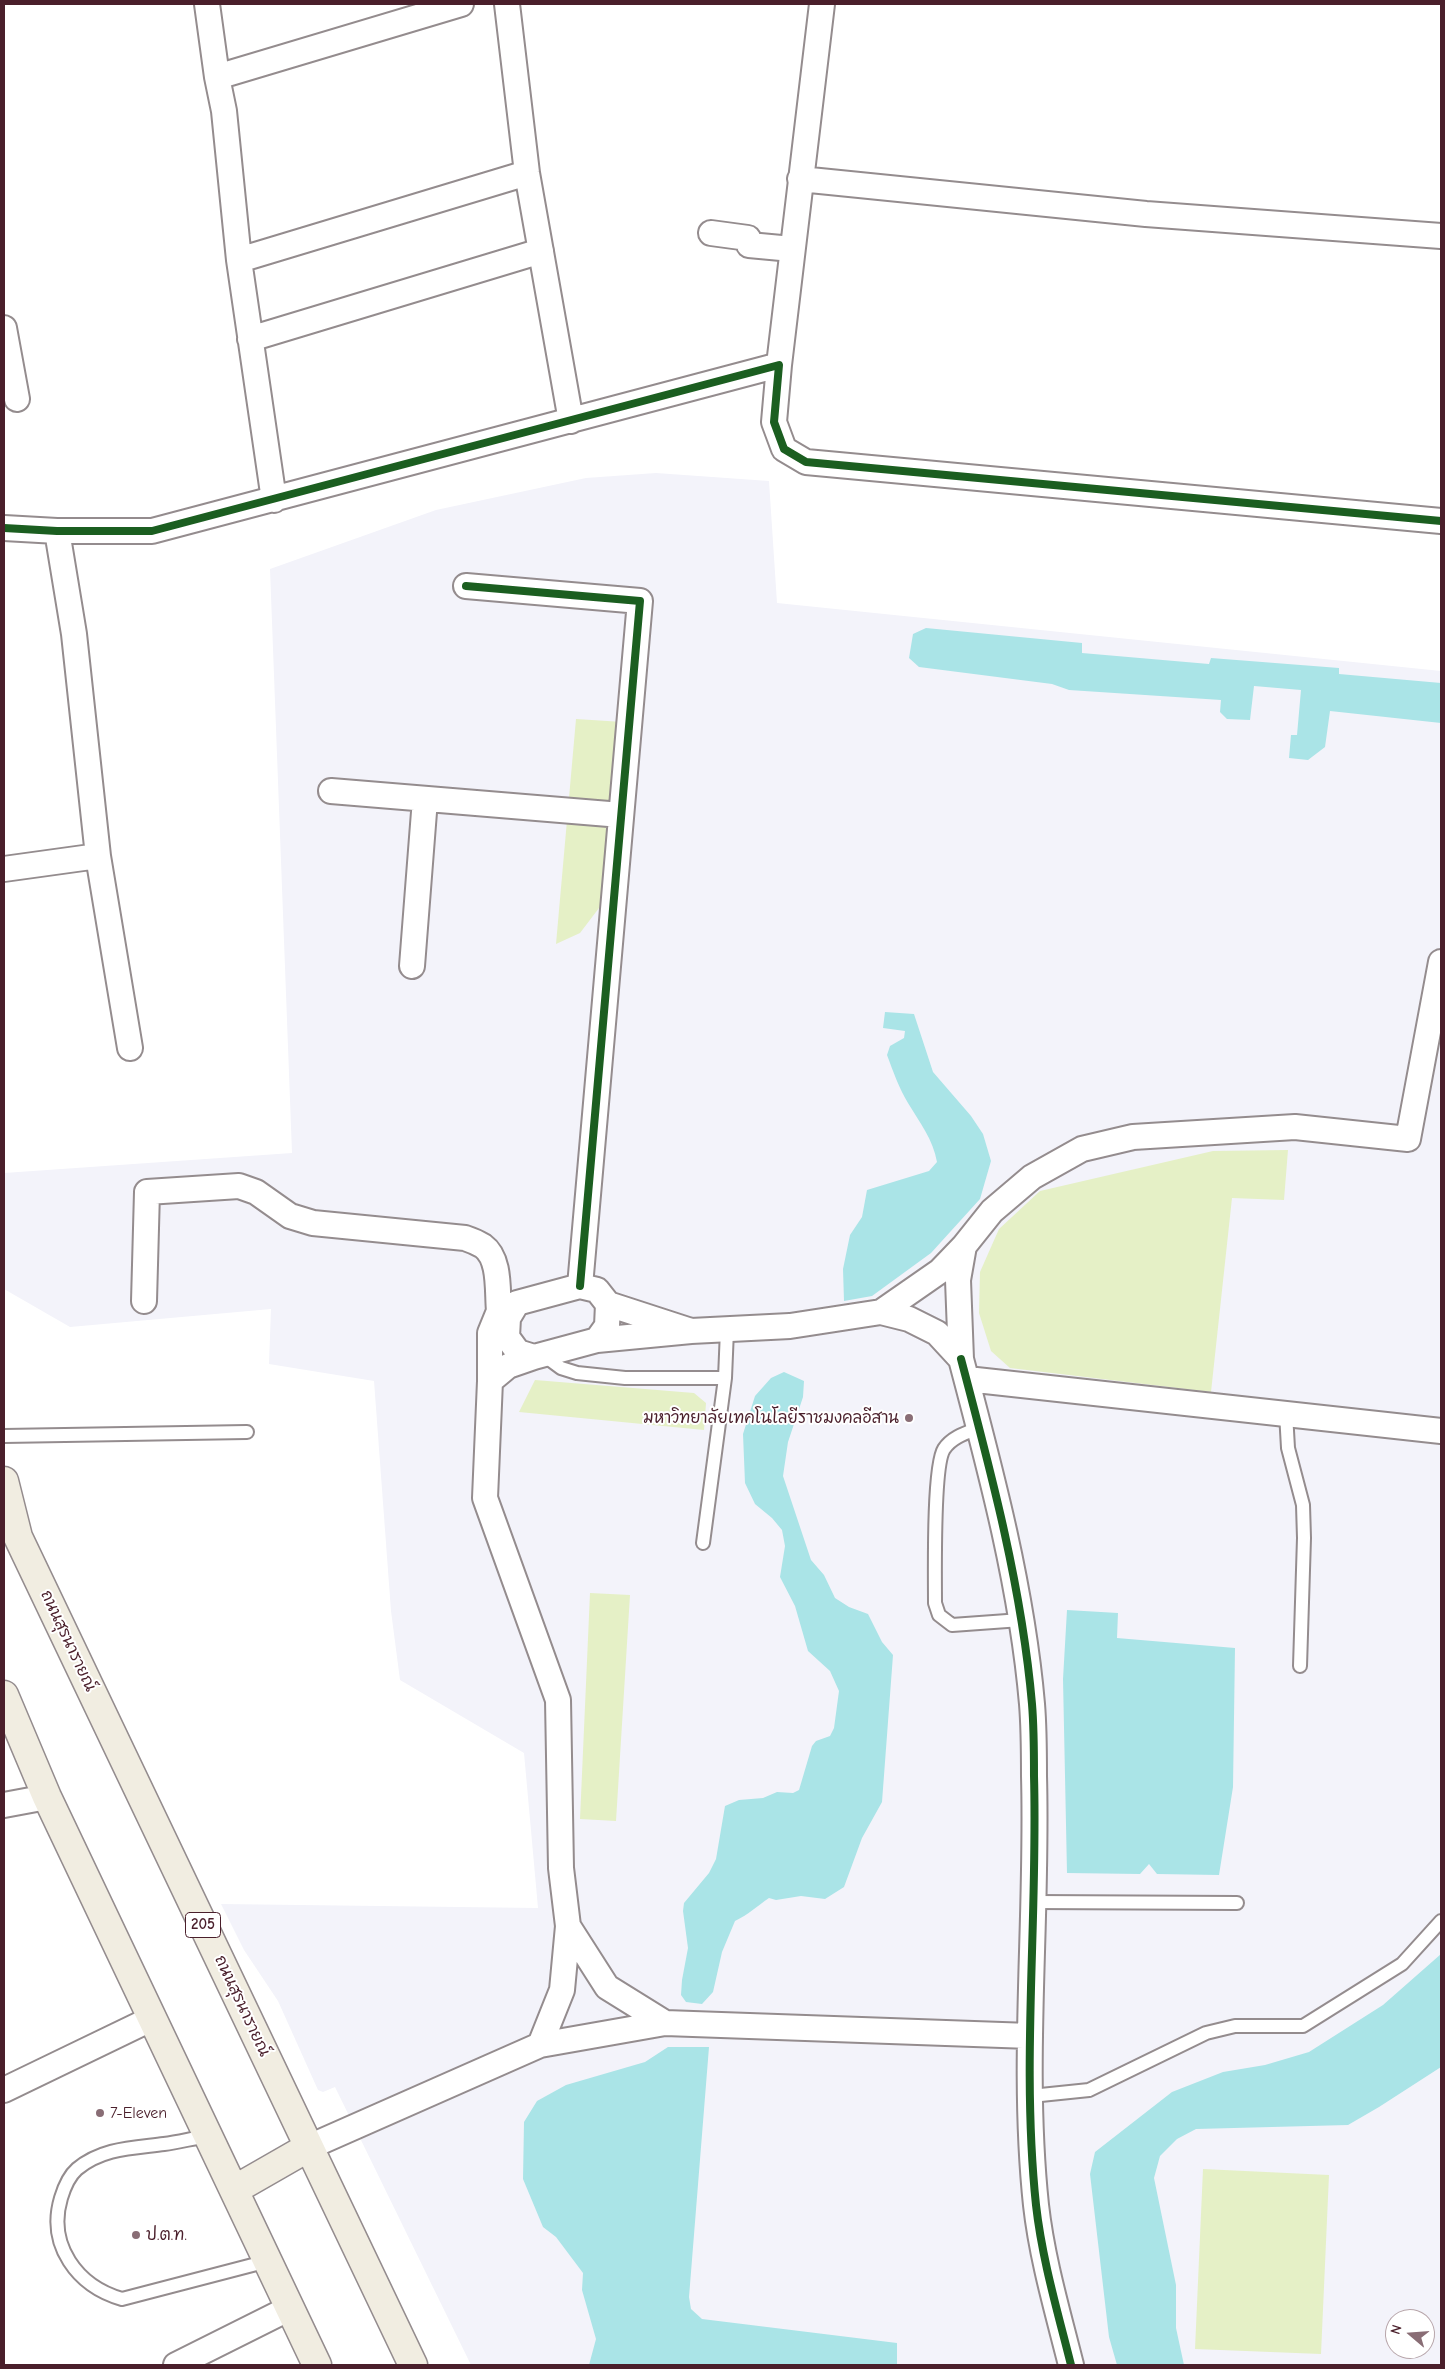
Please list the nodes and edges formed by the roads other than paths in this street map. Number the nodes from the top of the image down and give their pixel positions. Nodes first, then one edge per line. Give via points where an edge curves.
1 (207, 4) edge
2 (461, 4) edge
3 (506, 4) edge
4 (822, 4) edge
5 (217, 77) junction
6 (527, 173) junction
7 (800, 179) junction
8 (711, 233) dead end
9 (1441, 236) edge
10 (792, 249) junction
11 (541, 251) junction
12 (239, 260) junction
13 (4, 328) edge
14 (250, 339) junction
15 (779, 365) junction
16 (17, 399) dead end
17 (571, 421) junction
18 (274, 500) junction
19 (1441, 521) edge
20 (4, 528) edge
21 (58, 531) junction
22 (466, 586) dead end
23 (331, 791) dead end
24 (425, 799) junction
25 (621, 815) junction
26 (98, 856) junction
27 (4, 869) edge
28 (1441, 962) edge
29 (412, 966) dead end
30 (130, 1048) dead end
31 (964, 1246) junction
32 (580, 1286) junction
33 (144, 1301) dead end
34 (608, 1304) junction
35 (508, 1307) junction
36 (881, 1312) junction
37 (727, 1330) junction
38 (691, 1331) junction
39 (597, 1340) junction
40 (538, 1356) junction
41 (964, 1369) junction
42 (725, 1378) junction
43 (490, 1381) junction
44 (1286, 1413) junction
45 (979, 1428) junction
46 (1441, 1430) edge
47 (247, 1432) dead end
48 (4, 1436) edge
49 (4, 1481) edge
50 (703, 1543) dead end
51 (1021, 1620) junction
52 (1300, 1666) dead end
53 (4, 1695) edge
54 (47, 1797) junction
55 (4, 1805) edge
56 (1034, 1902) junction
57 (1237, 1904) dead end
58 (1441, 1921) edge
59 (568, 1926) junction
60 (153, 2018) junction
61 (665, 2023) junction
62 (1030, 2036) junction
63 (540, 2045) junction
64 (4, 2090) edge
65 (1031, 2096) junction
66 (208, 2136) junction
67 (309, 2147) junction
68 (234, 2190) junction
69 (268, 2261) junction
70 (290, 2308) junction
71 (176, 2365) edge
72 (317, 2365) edge
73 (413, 2365) edge
74 (1071, 2365) edge

1 - 5 street
2 - 5 street
3 - 6 street
4 - 7 street
5 - 12 street via 224,111
6 - 11 street
6 - 12 street
7 - 9 street via 1146,214
7 - 10 street
8 - 10 street via 748,238 749,245
10 - 15 street
11 - 14 street
11 - 17 street
12 - 14 street
13 - 16 street
14 - 18 street
15 - 17 street
15 - 19 street via 774,422 784,450 806,462
17 - 18 street
18 - 21 street via 152,531
20 - 21 street
21 - 26 street via 74,634
22 - 25 street via 640,601
23 - 24 street
24 - 25 street
24 - 29 street
25 - 32 street
26 - 27 street
26 - 30 street
28 - 31 street via 1408,1139 1295,1127 1134,1137 1082,1149 1032,1177 992,1211
31 - 36 street via 940,1271
31 - 41 street via 958,1280
32 - 34 street via 597,1290
32 - 35 street
33 - 35 street via 147,1192 239,1186 256,1192 290,1216 313,1223 465,1238 483,1246 491,1254
34 - 38 street
34 - 39 street via 607,1326
35 - 40 street via 507,1337 518,1352
35 - 43 street via 490,1333
36 - 37 street via 790,1326
36 - 41 street via 909,1319 937,1333
37 - 38 street
37 - 42 lane
38 - 39 street
39 - 40 street
40 - 42 lane via 577,1373 625,1378
40 - 43 street via 508,1366
41 - 44 street
41 - 45 street
42 - 50 lane
43 - 59 street via 485,1498 558,1700 561,1868
44 - 46 street
44 - 52 lane via 1288,1448 1303,1505
45 - 51 street
45 - 51 lane via 960,1435 944,1448 942,1454 938,1478 935,1603 939,1615 952,1624
47 - 48 lane
49 - 67 main road, ถนนสุรนารายณ์ / 205 via 18,1537
51 - 56 street via 1032,1706 1036,1845
53 - 54 main road
54 - 55 street
54 - 60 main road
56 - 57 lane
56 - 62 street
58 - 65 lane via 1402,1964 1303,2026 1235,2026 1206,2033 1089,2090
59 - 61 street via 607,1987
59 - 63 street via 562,1990
60 - 64 street
60 - 66 main road
61 - 62 street
61 - 63 street
62 - 65 street
63 - 67 street
65 - 74 street via 1036,2206 1050,2283
66 - 68 main road
66 - 69 lane via 112,2150 77,2169 65,2185 56,2215 58,2239 84,2279 104,2294 122,2299
67 - 68 main road
67 - 73 main road, ถนนสุรนารายณ์ / 205
68 - 69 main road
69 - 70 main road
70 - 71 street
70 - 72 main road

